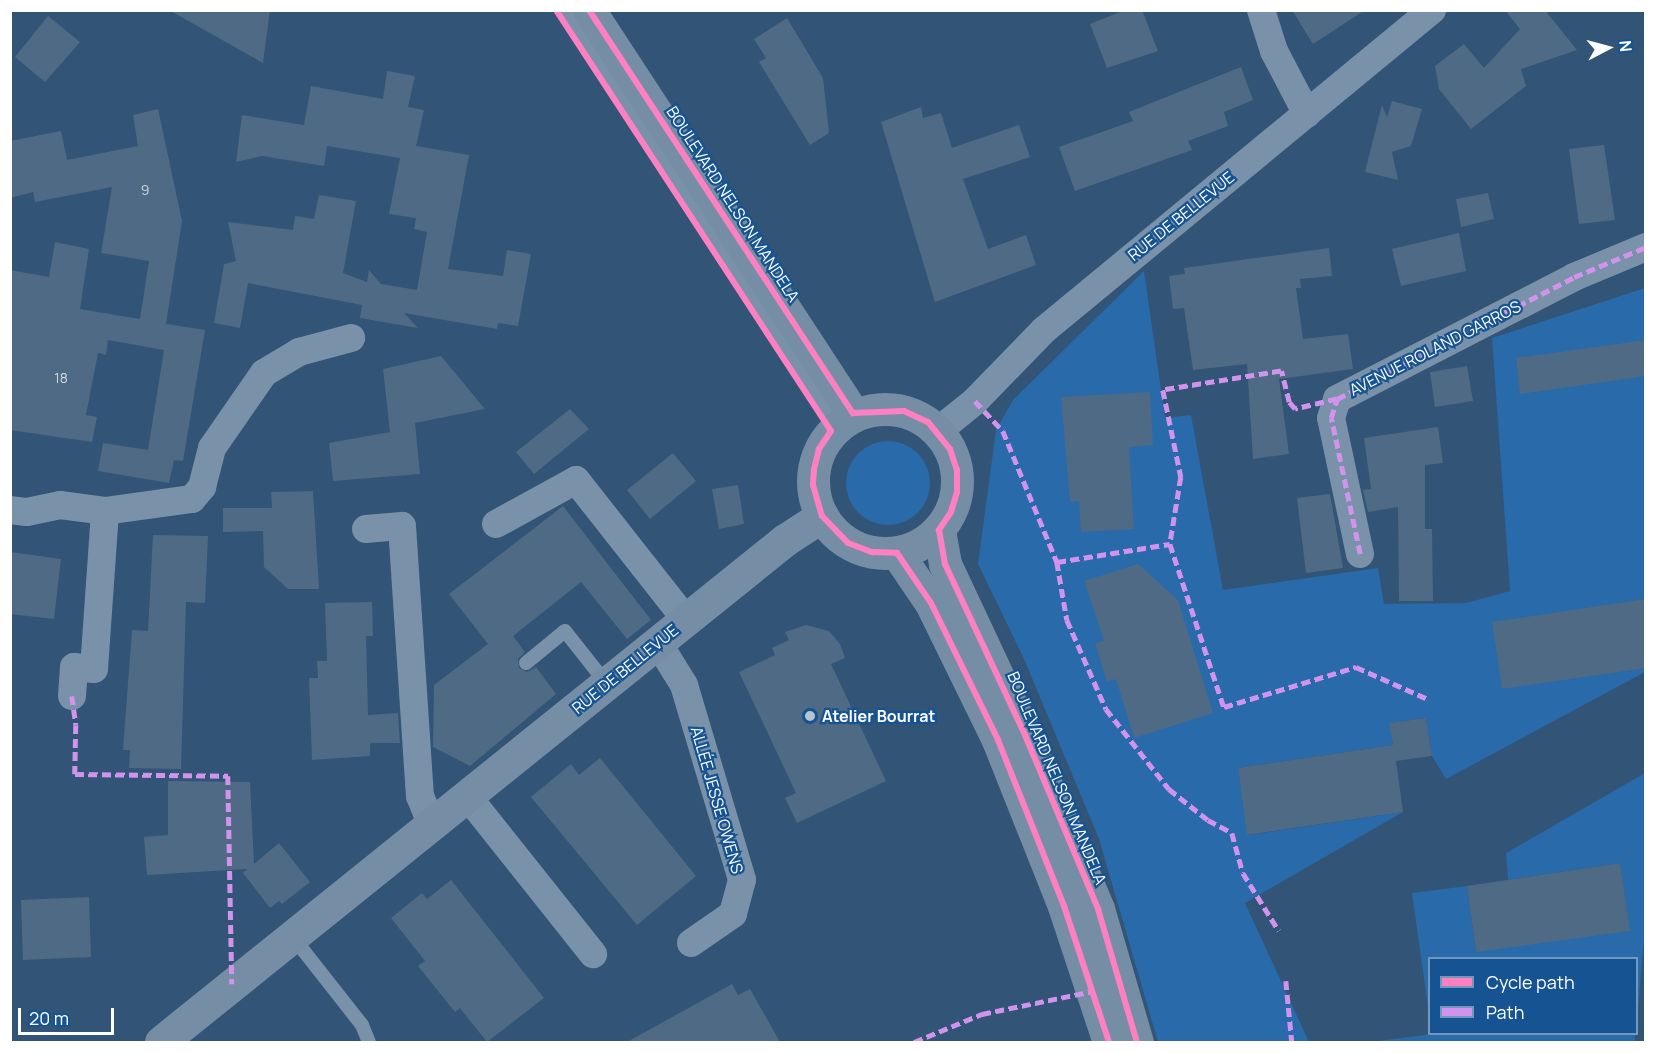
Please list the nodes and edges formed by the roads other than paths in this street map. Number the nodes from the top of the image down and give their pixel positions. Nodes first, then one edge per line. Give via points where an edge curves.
1 (566, 10) edge
2 (589, 10) edge
3 (1261, 10) edge
4 (1432, 10) edge
5 (1307, 114) junction
6 (1646, 247) edge
7 (351, 338) dead end
8 (845, 419) junction
9 (938, 431) junction
10 (10, 510) edge
11 (105, 511) junction
12 (822, 516) junction
13 (496, 524) dead end
14 (366, 529) dead end
15 (939, 530) junction
16 (897, 553) junction
17 (1360, 554) dead end
18 (686, 620) junction
19 (658, 643) junction
20 (526, 663) dead end
21 (606, 683) junction
22 (72, 696) dead end
23 (468, 797) junction
24 (432, 826) junction
25 (291, 934) junction
26 (691, 943) dead end
27 (593, 954) dead end
28 (160, 1042) edge
29 (369, 1042) edge
30 (1109, 1042) edge
31 (1137, 1042) edge

1 - 8 lane
2 - 8 street, BOULEVARD NELSON MANDELA
3 - 5 street via 1274,51
4 - 5 street, RUE DE BELLEVUE
5 - 9 street, RUE DE BELLEVUE via 1044,330 975,400
6 - 17 street, AVENUE ROLAND GARROS via 1574,277 1337,399 1331,418
7 - 11 street via 299,352 264,373 213,448 202,487 192,499
8 - 9 street via 903,411
8 - 12 street via 819,449 814,469 815,501
9 - 15 street via 957,470 957,492 951,512
10 - 11 street via 27,512 60,506
11 - 22 street via 94,669 74,667
12 - 16 street via 848,543 872,552
12 - 18 street, RUE DE BELLEVUE via 785,540
13 - 18 street via 576,480
14 - 24 street via 402,526 420,796
15 - 16 street via 920,545
15 - 31 street, BOULEVARD NELSON MANDELA via 945,564 1026,735 1098,909
16 - 30 street via 931,603 998,740 1064,906
18 - 19 street, RUE DE BELLEVUE
19 - 21 street, RUE DE BELLEVUE
19 - 26 street, ALLÉE JESSE OWENS via 684,685 741,880 733,914
20 - 21 lane via 565,631
21 - 23 street, RUE DE BELLEVUE
23 - 24 street, RUE DE BELLEVUE
23 - 27 street
24 - 25 street, RUE DE BELLEVUE
25 - 28 street, RUE DE BELLEVUE
25 - 29 lane via 362,1026

